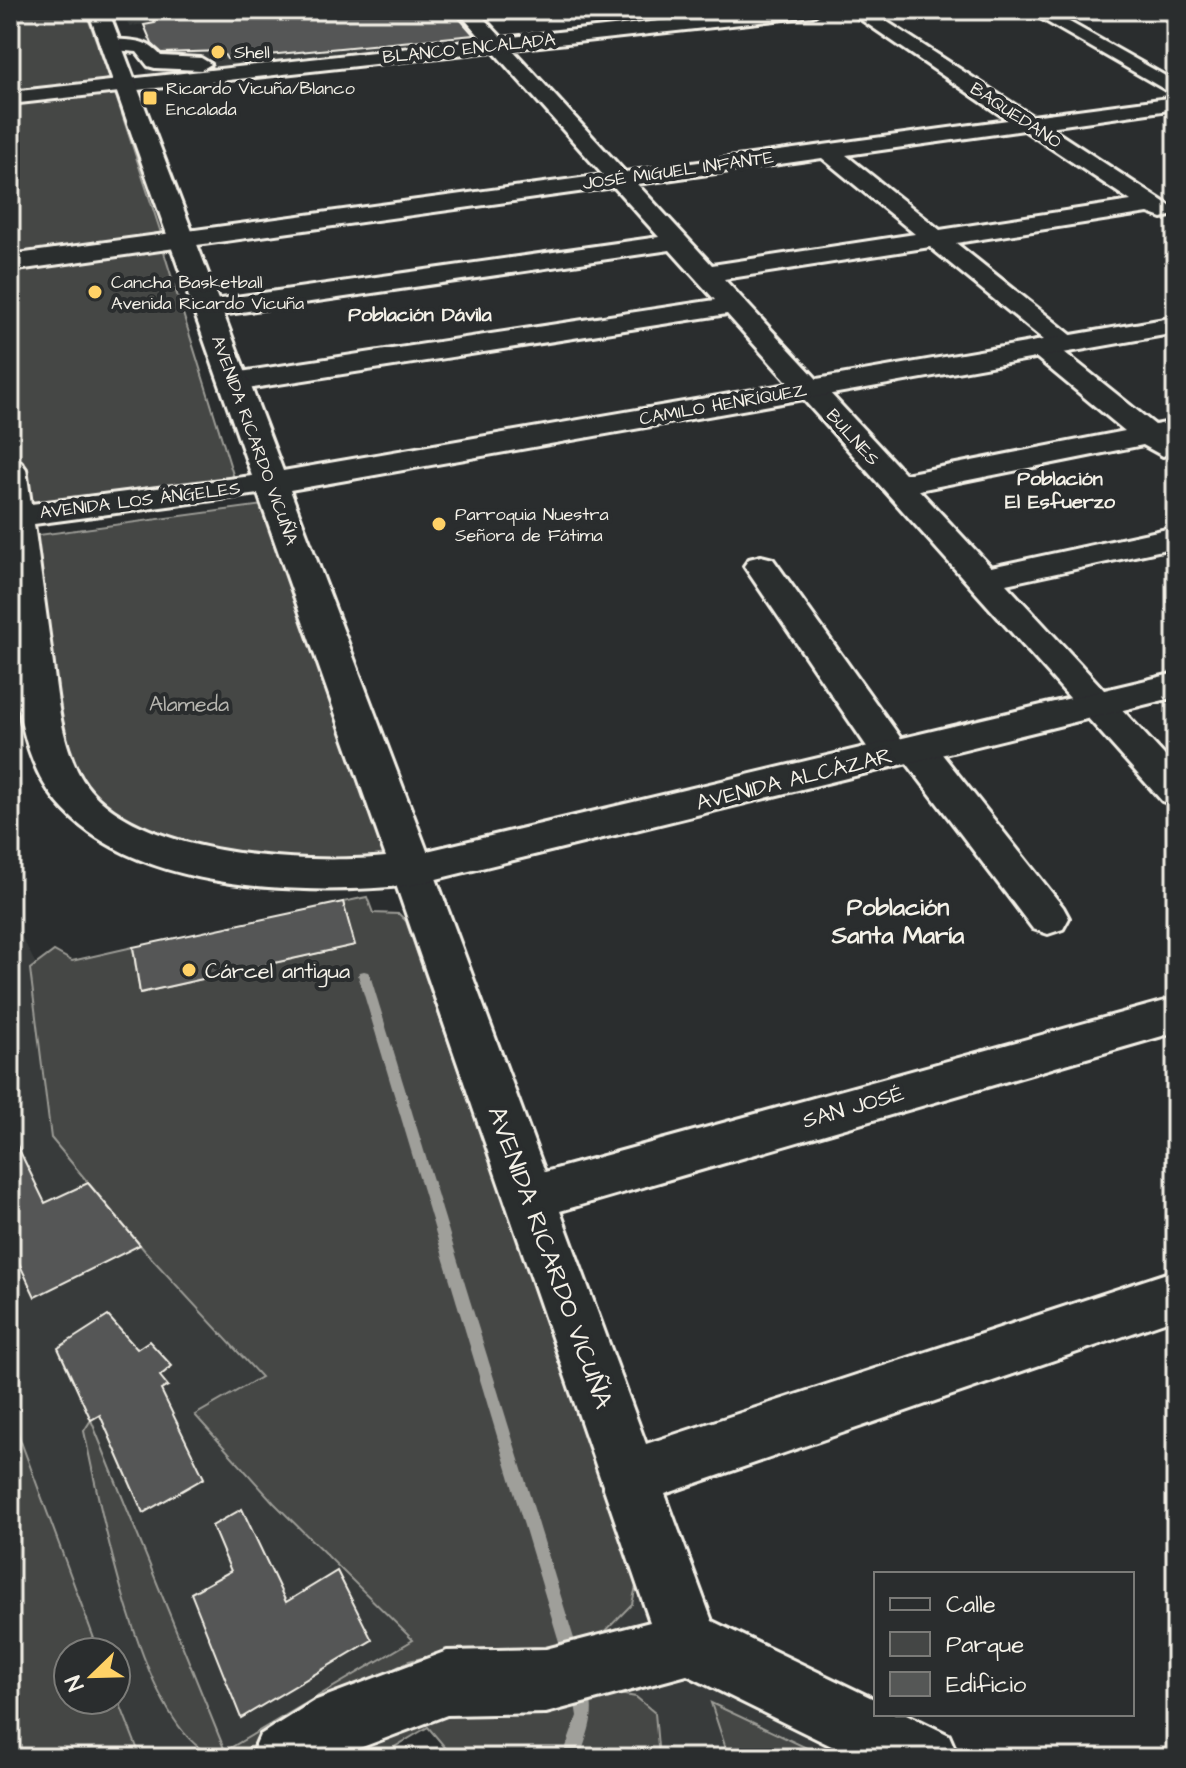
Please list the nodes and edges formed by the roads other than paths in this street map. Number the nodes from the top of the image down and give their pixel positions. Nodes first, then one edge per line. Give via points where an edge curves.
1 (98, 10) edge
2 (466, 10) edge
3 (813, 10) edge
4 (856, 10) edge
5 (1035, 10) edge
6 (110, 45) junction
7 (497, 45) junction
8 (152, 60) junction
9 (317, 65) junction
10 (186, 66) junction
11 (122, 79) junction
12 (169, 81) junction
13 (1176, 90) edge
14 (10, 98) edge
15 (1176, 103) edge
16 (1027, 123) junction
17 (826, 150) junction
18 (618, 178) junction
19 (1152, 205) junction
20 (1176, 221) edge
21 (181, 237) junction
22 (935, 238) junction
23 (676, 242) junction
24 (10, 263) edge
25 (706, 274) junction
26 (734, 305) junction
27 (207, 309) junction
28 (1176, 325) edge
29 (1054, 346) junction
30 (234, 382) junction
31 (809, 389) junction
32 (1162, 432) edge
33 (1176, 458) edge
34 (10, 469) edge
35 (271, 483) junction
36 (896, 485) junction
37 (13, 517) edge
38 (1176, 537) edge
39 (761, 566) dead end
40 (981, 579) junction
41 (18, 606) edge
42 (1176, 685) edge
43 (1095, 705) junction
44 (904, 751) junction
45 (1176, 792) edge
46 (412, 870) junction
47 (1048, 918) dead end
48 (1176, 1015) edge
49 (530, 1198) junction
50 (1176, 1294) edge
51 (630, 1478) junction
52 (689, 1643) junction
53 (283, 1758) edge
54 (926, 1758) edge

1 - 6 main road, AVENIDA RICARDO VICUÑA
2 - 7 street, BULNES
3 - 7 street, BLANCO ENCALADA
4 - 16 street, BAQUEDANO
5 - 13 street
6 - 8 street via 143,47
6 - 11 main road, AVENIDA RICARDO VICUÑA
7 - 9 street, BLANCO ENCALADA
7 - 18 street, BULNES
8 - 10 street
8 - 11 street
9 - 10 street via 274,55
9 - 12 street, BLANCO ENCALADA
10 - 12 street
11 - 12 street, BLANCO ENCALADA
11 - 14 street
11 - 21 main road, AVENIDA RICARDO VICUÑA
15 - 16 street, JOSÉ MIGUEL INFANTE
16 - 17 street, JOSÉ MIGUEL INFANTE
16 - 19 street, BAQUEDANO
17 - 18 street, JOSÉ MIGUEL INFANTE
17 - 22 street
18 - 21 street, JOSÉ MIGUEL INFANTE
18 - 23 street, BULNES
19 - 20 street, BAQUEDANO
19 - 22 street
21 - 24 street, JOSÉ MIGUEL INFANTE
21 - 27 main road, AVENIDA RICARDO VICUÑA
22 - 25 street
22 - 29 street
23 - 25 street, BULNES
23 - 27 street
25 - 26 street, BULNES
26 - 30 street
26 - 31 street, BULNES
27 - 30 main road, AVENIDA RICARDO VICUÑA
28 - 29 main road, CAMILO HENRÍQUEZ
29 - 31 main road, CAMILO HENRÍQUEZ
29 - 32 street
30 - 35 main road, AVENIDA RICARDO VICUÑA
31 - 35 main road, CAMILO HENRÍQUEZ
31 - 36 street, BULNES
32 - 33 street
32 - 36 street
34 - 37 main road
35 - 37 main road, AVENIDA LOS ÁNGELES
35 - 46 main road, AVENIDA RICARDO VICUÑA
36 - 40 street, BULNES
37 - 41 main road
38 - 40 street
39 - 44 street
40 - 43 street, BULNES
41 - 46 main road via 47,747 75,798 100,821 160,850 224,868 312,876
42 - 43 main road, AVENIDA ALCÁZAR
43 - 44 main road, AVENIDA ALCÁZAR
43 - 45 street, BULNES
44 - 46 main road, AVENIDA ALCÁZAR
44 - 47 street
46 - 49 street, AVENIDA RICARDO VICUÑA
48 - 49 street, SAN JOSÉ
49 - 51 street, AVENIDA RICARDO VICUÑA
50 - 51 street
51 - 52 street, AVENIDA RICARDO VICUÑA
52 - 53 street via 546,1681 447,1683 337,1724
52 - 54 street

